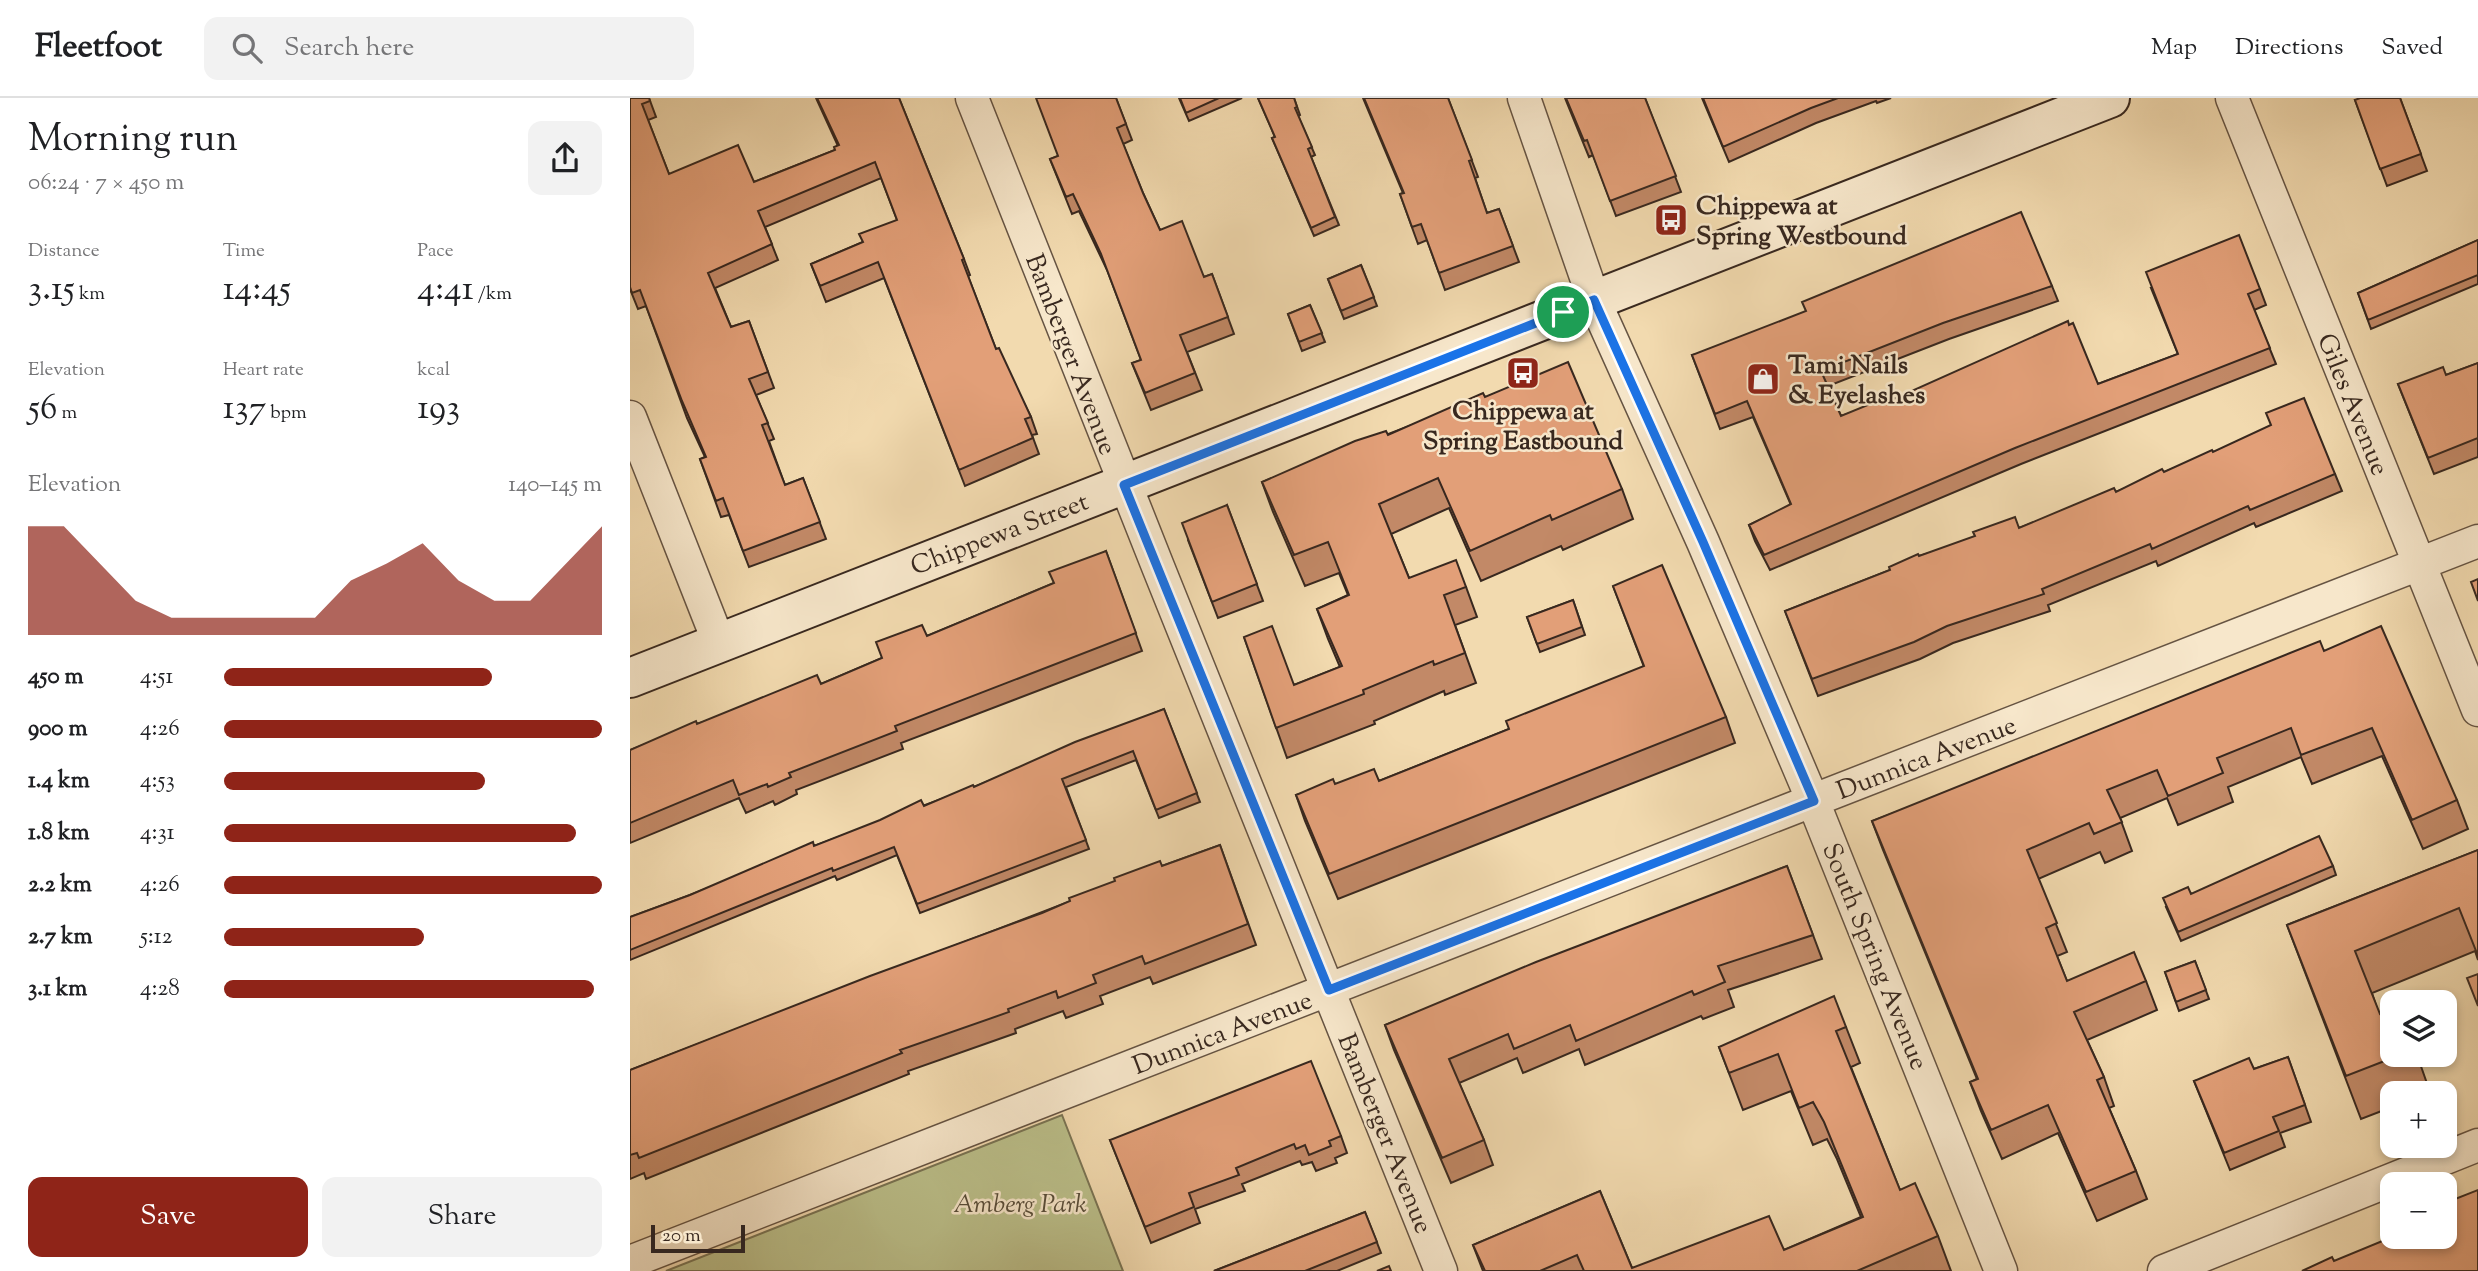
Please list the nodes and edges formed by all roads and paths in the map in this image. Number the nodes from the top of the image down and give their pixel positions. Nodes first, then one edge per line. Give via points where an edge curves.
1 (972, 98) edge
2 (1524, 98) edge
3 (2110, 98) edge
4 (2232, 98) edge
5 (1594, 300) junction
6 (630, 417) edge
7 (1124, 485) junction
8 (2478, 541) edge
9 (2419, 565) junction
10 (719, 643) junction
11 (630, 678) edge
12 (2478, 710) edge
13 (1814, 801) junction
14 (1329, 990) junction
15 (2478, 1145) edge
16 (630, 1262) edge
17 (1441, 1271) edge
18 (2001, 1271) edge
19 (2164, 1271) edge

1 - 7 street, Bamberger Avenue
2 - 5 street, South Spring Avenue
3 - 5 main road, Chippewa Street
4 - 9 street, Giles Avenue
5 - 7 main road, Chippewa Street
5 - 13 street, South Spring Avenue
6 - 10 street
7 - 10 main road, Chippewa Street
7 - 14 street, Bamberger Avenue
8 - 9 street, Dunnica Avenue
9 - 12 street, Giles Avenue
9 - 13 street, Dunnica Avenue
10 - 11 main road, Chippewa Street
13 - 14 street, Dunnica Avenue
13 - 18 street, South Spring Avenue
14 - 16 street, Dunnica Avenue
14 - 17 street, Bamberger Avenue
15 - 19 street

